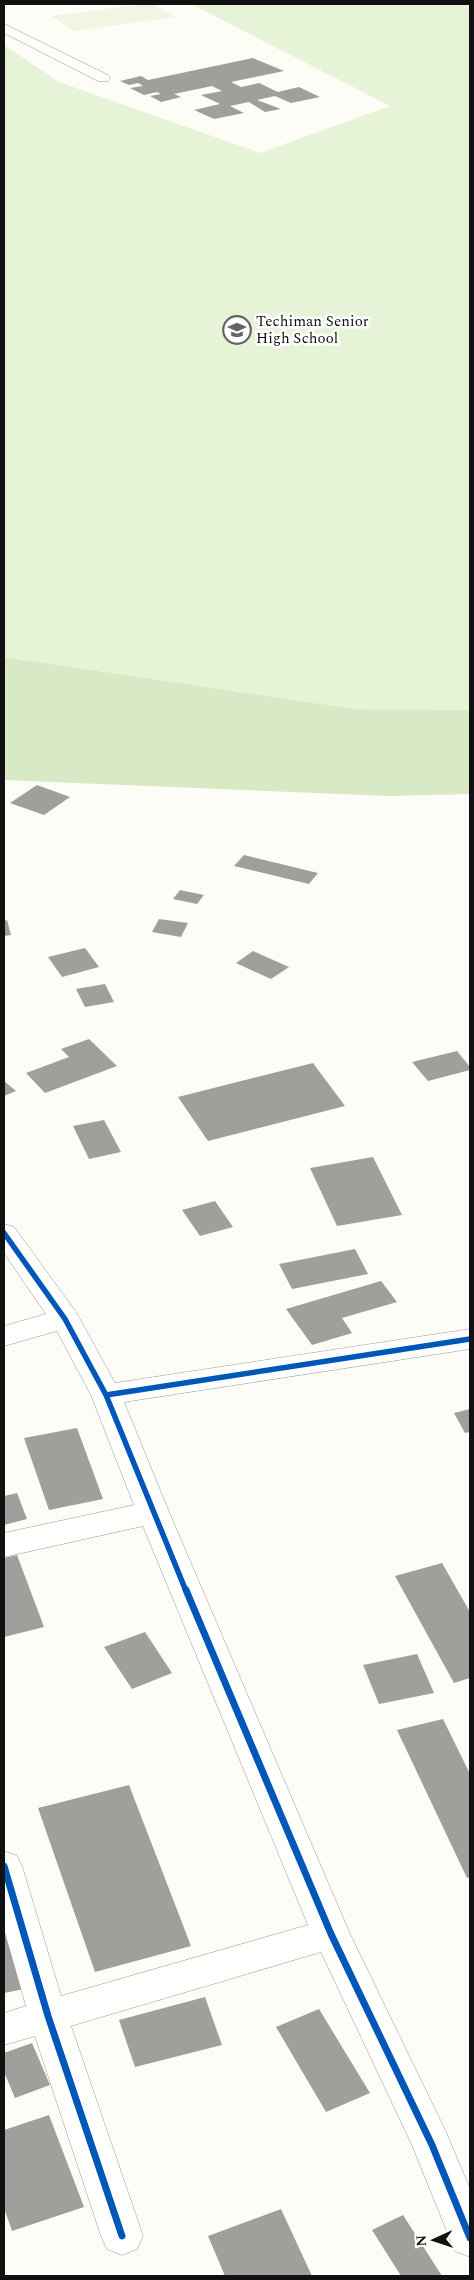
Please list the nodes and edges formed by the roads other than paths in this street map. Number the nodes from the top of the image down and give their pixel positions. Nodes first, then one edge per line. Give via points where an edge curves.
1 (4, 28) edge
2 (104, 78) dead end
3 (4, 1233) edge
4 (65, 1319) junction
5 (4, 1336) edge
6 (470, 1339) edge
7 (106, 1395) junction
8 (153, 1512) junction
9 (4, 1545) edge
10 (4, 1866) edge
11 (331, 1934) junction
12 (48, 2016) junction
13 (4, 2029) edge
14 (122, 2236) dead end
15 (470, 2238) edge

1 - 2 street
3 - 4 street
4 - 5 street
4 - 7 street
6 - 7 street
7 - 8 street
8 - 9 street
8 - 11 street
10 - 12 street
11 - 12 street
11 - 15 street via 432,2145
12 - 13 street
12 - 14 street

